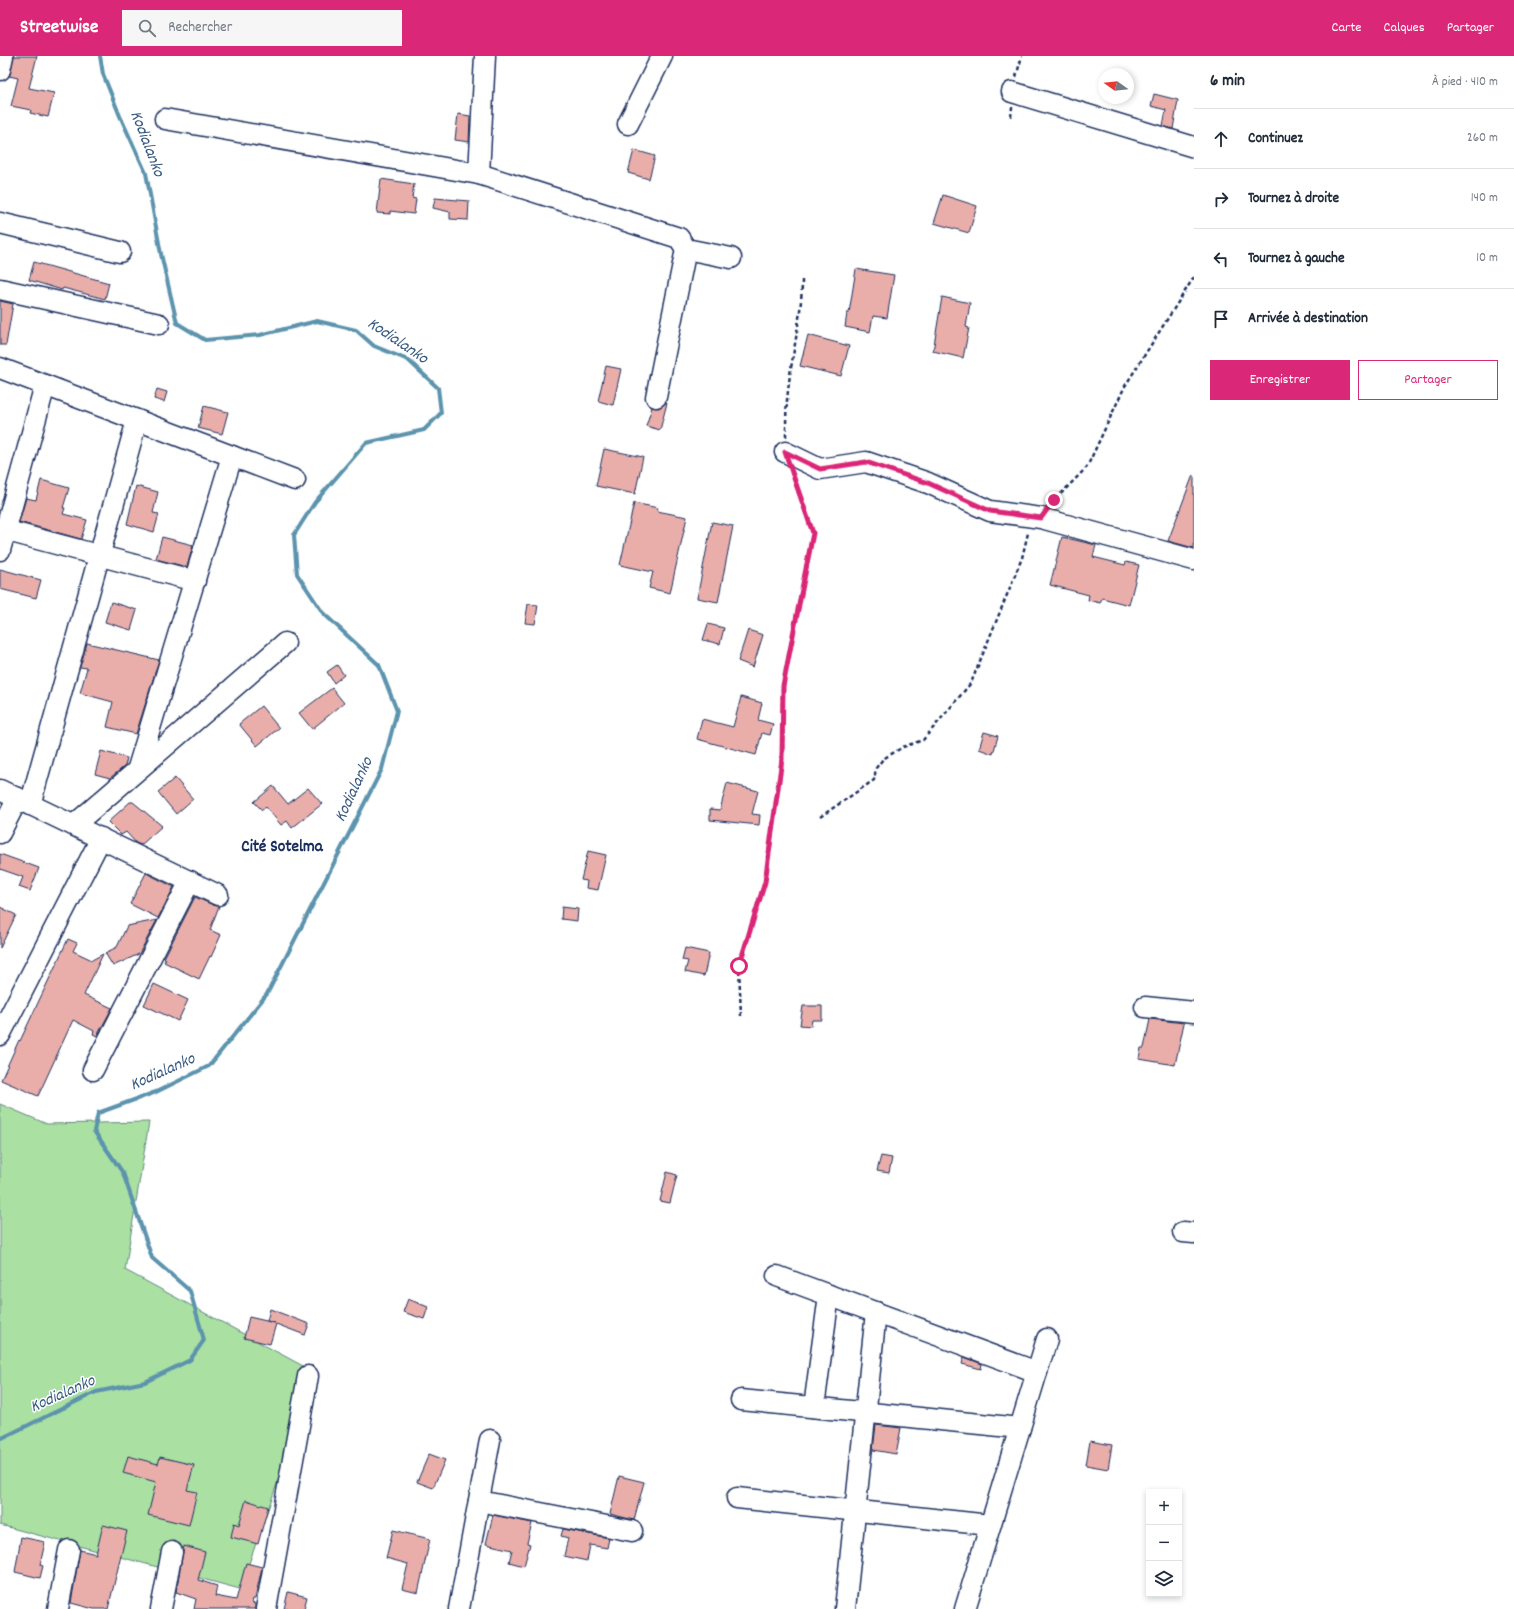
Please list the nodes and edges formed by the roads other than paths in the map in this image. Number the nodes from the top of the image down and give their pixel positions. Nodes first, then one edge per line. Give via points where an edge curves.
1 (3, 56) edge
2 (485, 56) edge
3 (662, 56) edge
4 (0, 70) edge
5 (1012, 92) dead end
6 (165, 119) dead end
7 (628, 124) dead end
8 (1194, 147) edge
9 (479, 174) junction
10 (0, 223) edge
11 (686, 249) junction
12 (120, 252) dead end
13 (731, 258) dead end
14 (0, 289) edge
15 (159, 324) dead end
16 (0, 368) edge
17 (45, 385) junction
18 (656, 397) dead end
19 (137, 420) junction
20 (785, 452) road end
21 (232, 456) junction
22 (295, 480) dead end
23 (3, 529) edge
24 (0, 550) edge
25 (100, 556) junction
26 (1194, 560) edge
27 (195, 581) junction
28 (285, 643) dead end
29 (138, 768) junction
30 (16, 798) edge
31 (74, 825) junction
32 (0, 833) edge
33 (101, 838) junction
34 (190, 881) junction
35 (218, 895) dead end
36 (1145, 1007) dead end
37 (1194, 1012) edge
38 (0, 1035) edge
39 (93, 1070) dead end
40 (777, 1276) dead end
41 (829, 1295) junction
42 (876, 1312) junction
43 (1047, 1339) dead end
44 (1037, 1372) junction
45 (308, 1376) dead end
46 (741, 1400) dead end
47 (814, 1407) junction
48 (865, 1413) junction
49 (1020, 1428) junction
50 (490, 1440) dead end
51 (737, 1498) dead end
52 (479, 1501) junction
53 (855, 1511) junction
54 (990, 1525) junction
55 (632, 1532) dead end
56 (69, 1550) dead end
57 (172, 1552) dead end
58 (58, 1609) edge
59 (161, 1609) edge
60 (266, 1609) edge
61 (459, 1609) edge
62 (845, 1609) edge
63 (965, 1609) edge

1 - 4 street
2 - 9 street
3 - 7 street
5 - 8 street
6 - 9 street
9 - 11 street via 679,238
10 - 12 street
11 - 13 street
11 - 18 street
14 - 15 street
16 - 17 street
17 - 19 street
17 - 23 street
19 - 21 street
19 - 25 street
20 - 26 street via 820,469 866,462 928,483 990,511 1041,518
21 - 22 street
21 - 27 street
23 - 24 street
23 - 25 street
25 - 27 street
25 - 30 street
27 - 29 street
28 - 29 street
29 - 31 street
30 - 31 street
30 - 32 street
31 - 33 street
33 - 34 street
33 - 38 street
34 - 35 street
34 - 39 street
36 - 37 street
40 - 41 street
41 - 42 street
41 - 47 street
42 - 44 street
42 - 48 street
43 - 44 street
44 - 49 street
45 - 60 street
46 - 47 street
47 - 48 street
48 - 49 street
48 - 53 street
49 - 54 street
50 - 52 street
51 - 53 street
52 - 55 street
52 - 61 street
53 - 54 street
53 - 62 street
54 - 63 street
56 - 58 street
57 - 59 street

